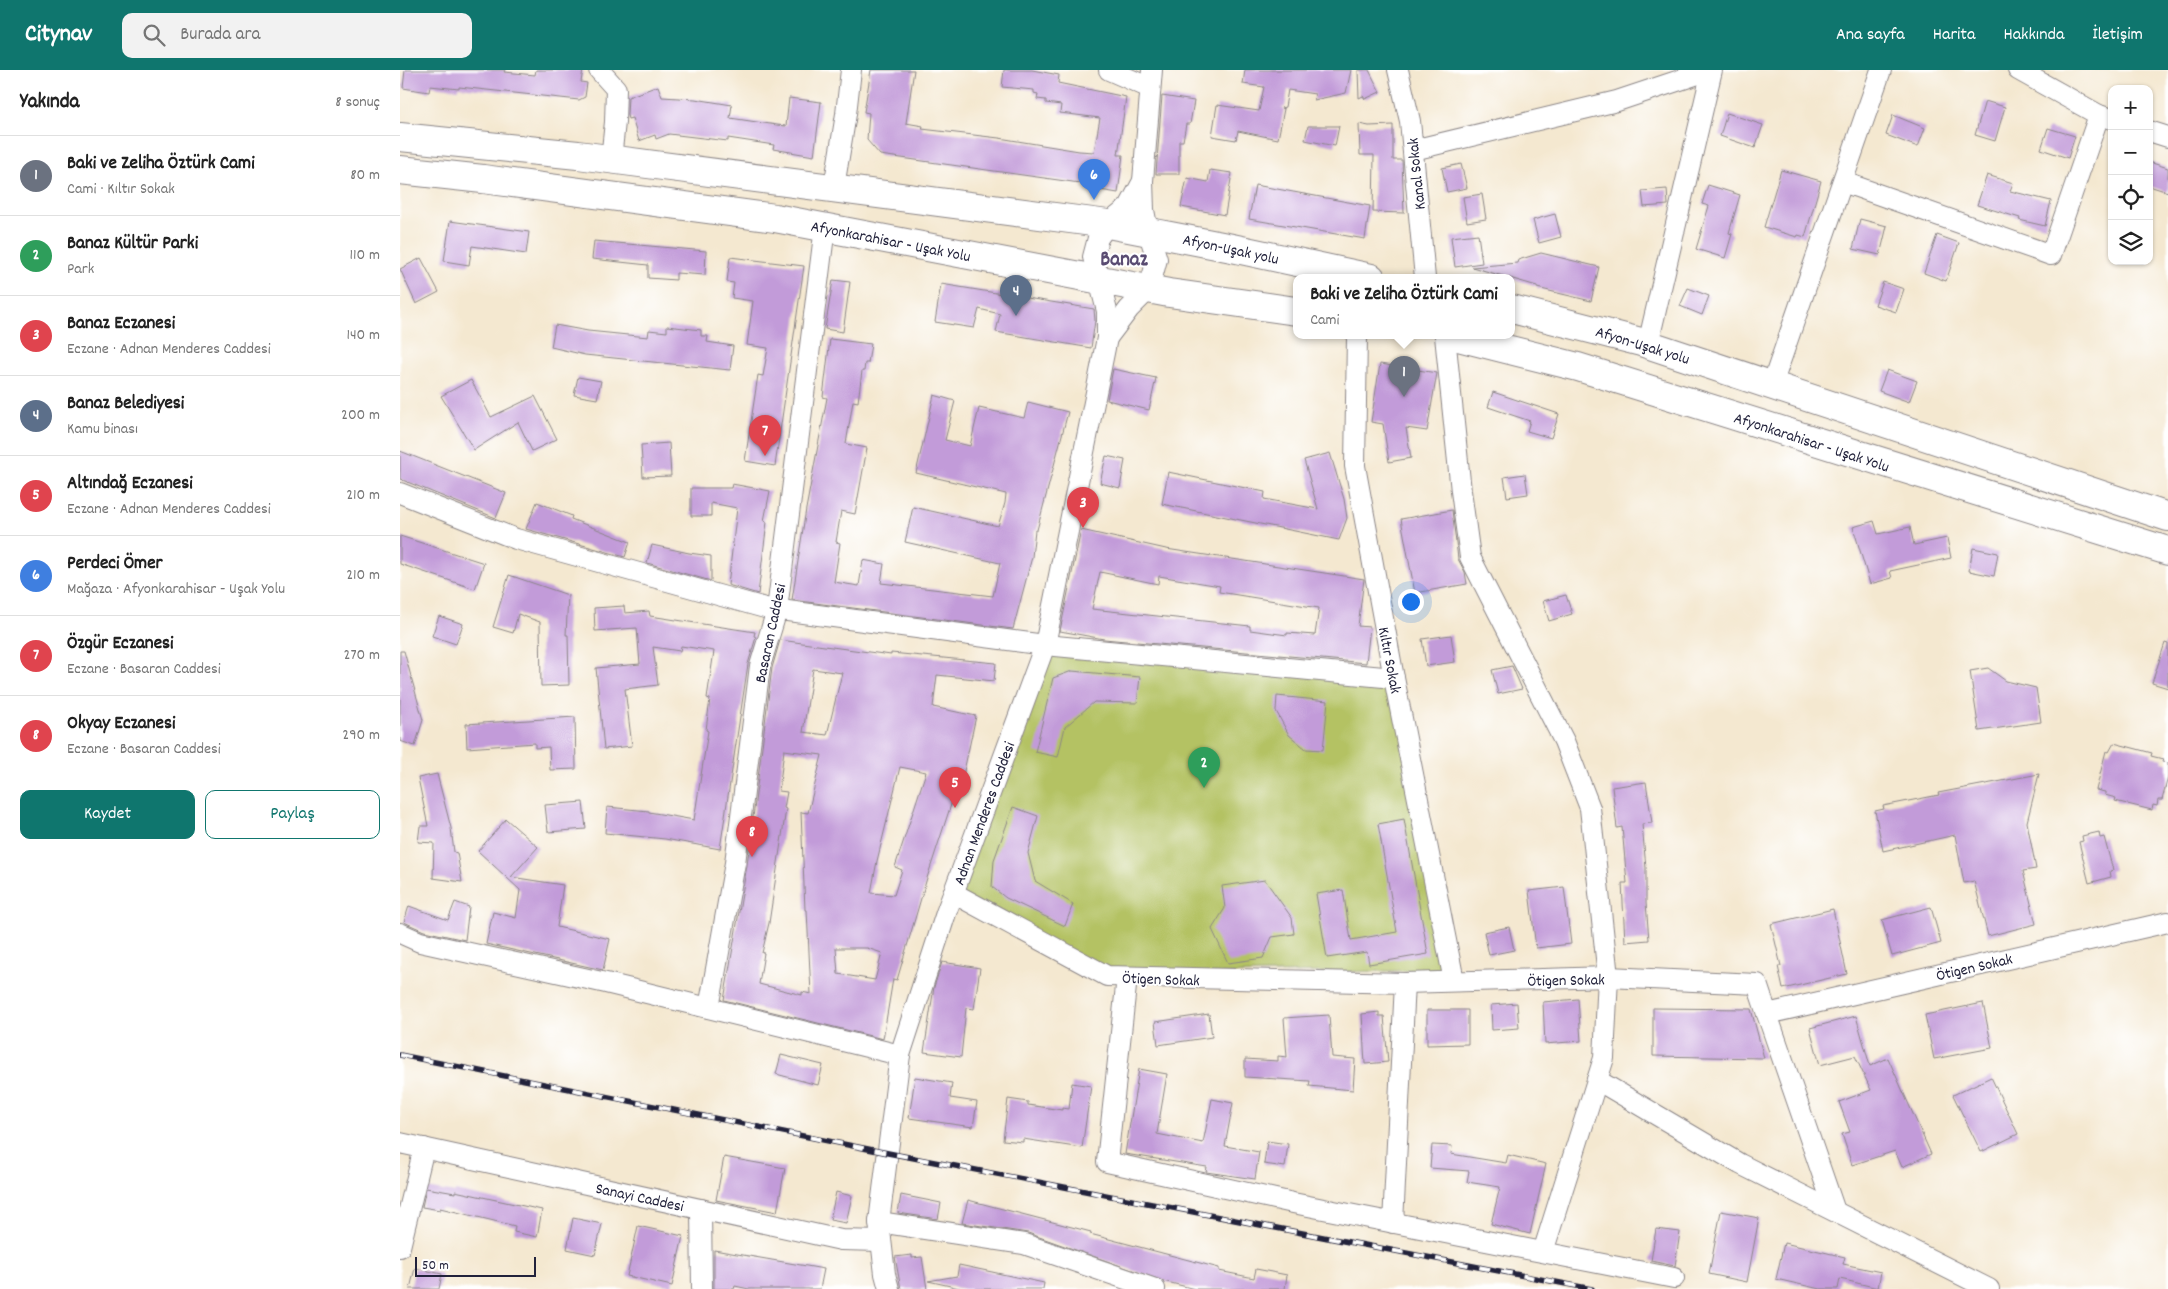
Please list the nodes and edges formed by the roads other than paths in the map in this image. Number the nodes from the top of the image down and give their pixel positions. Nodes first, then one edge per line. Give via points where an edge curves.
1 (600, 70) edge
2 (851, 70) edge
3 (1109, 70) edge
4 (1398, 70) edge
5 (1711, 70) edge
6 (1881, 70) edge
7 (2018, 70) edge
8 (1679, 75) edge
9 (1151, 79) edge
10 (2106, 117) edge
11 (2153, 132) edge
12 (400, 136) edge
13 (2168, 137) edge
14 (1413, 150) junction
15 (611, 160) junction
16 (400, 170) edge
17 (1143, 181) junction
18 (1843, 182) junction
19 (834, 187) junction
20 (1108, 224) junction
21 (825, 228) junction
22 (1148, 232) junction
23 (1352, 274) edge
24 (1425, 274) edge
25 (1098, 279) junction
26 (1148, 289) junction
27 (1515, 310) edge
28 (1293, 312) edge
29 (1107, 338) junction
30 (1357, 339) edge
31 (1445, 339) edge
32 (1466, 339) edge
33 (1648, 344) junction
34 (1772, 386) junction
35 (400, 493) edge
36 (2168, 517) edge
37 (2168, 550) edge
38 (777, 610) junction
39 (1045, 645) junction
40 (1394, 678) junction
41 (953, 893) junction
42 (2168, 922) edge
43 (400, 933) edge
44 (1127, 977) junction
45 (1608, 977) junction
46 (1454, 981) junction
47 (1405, 983) junction
48 (708, 1008) junction
49 (1767, 1014) junction
50 (900, 1055) junction
51 (1597, 1080) junction
52 (400, 1143) edge
53 (424, 1148) junction
54 (701, 1209) junction
55 (1835, 1211) junction
56 (1393, 1223) junction
57 (880, 1232) junction
58 (400, 1247) edge
59 (1543, 1252) junction
60 (1674, 1278) dead end
61 (702, 1289) edge
62 (889, 1289) edge
63 (1155, 1289) edge
64 (1989, 1289) edge

1 - 15 street via 616,89
2 - 19 street
3 - 9 street
4 - 14 street, Kanal Sokak
5 - 8 street
5 - 33 street
6 - 18 street
7 - 10 street
8 - 14 street via 1617,101
9 - 17 street
10 - 18 street via 2051,255
11 - 13 street
12 - 15 highway
14 - 24 street, Kanal Sokak
15 - 19 highway
16 - 21 highway, Afyonkarahisar - Uşak Yolu via 775,218
17 - 20 street via 1129,207
17 - 22 street
18 - 34 street
19 - 20 highway
20 - 22 highway
20 - 25 street via 1098,238 1093,257
21 - 25 highway, Afyonkarahisar - Uşak Yolu
21 - 38 street, Basaran Caddesi
22 - 23 highway, Afyon-Uşak yolu
22 - 26 street via 1158,258
25 - 26 highway, Afyonkarahisar - Uşak Yolu
25 - 29 street via 1107,312
26 - 28 highway, Afyonkarahisar - Uşak Yolu
26 - 29 street via 1128,309
27 - 33 highway, Afyon-Uşak yolu
29 - 39 street, Adnan Menderes Caddesi
30 - 40 street, Kıltır Sokak via 1355,466
31 - 45 street via 1470,557 1564,741 1590,808
32 - 37 highway, Afyonkarahisar - Uşak Yolu via 1578,367
33 - 34 highway, Afyon-Uşak yolu
34 - 36 highway
35 - 38 street via 516,539
38 - 39 street
38 - 48 street, Basaran Caddesi via 760,666 735,863
39 - 40 street
39 - 41 street, Adnan Menderes Caddesi
40 - 46 street, Kıltır Sokak
41 - 44 street, Ötigen Sokak via 1107,976
41 - 50 street, Adnan Menderes Caddesi
42 - 49 street, Ötigen Sokak
43 - 48 street via 420,942
44 - 47 street, Ötigen Sokak
44 - 56 street via 1108,1162
45 - 46 street, Ötigen Sokak
45 - 49 street, Ötigen Sokak via 1758,984
45 - 51 street via 1604,1058
46 - 47 street, Ötigen Sokak
47 - 56 street
48 - 50 street
49 - 55 street
50 - 57 street, Adnan Menderes Caddesi
51 - 55 street via 1740,1164
51 - 59 street
52 - 53 street, Sanayi Caddesi
53 - 54 street, Sanayi Caddesi
53 - 58 street
54 - 57 street, Sanayi Caddesi via 841,1240
54 - 61 street
55 - 64 street
56 - 59 street
57 - 62 street, Adnan Menderes Caddesi
57 - 63 street, Sanayi Caddesi via 1024,1244
59 - 60 street

